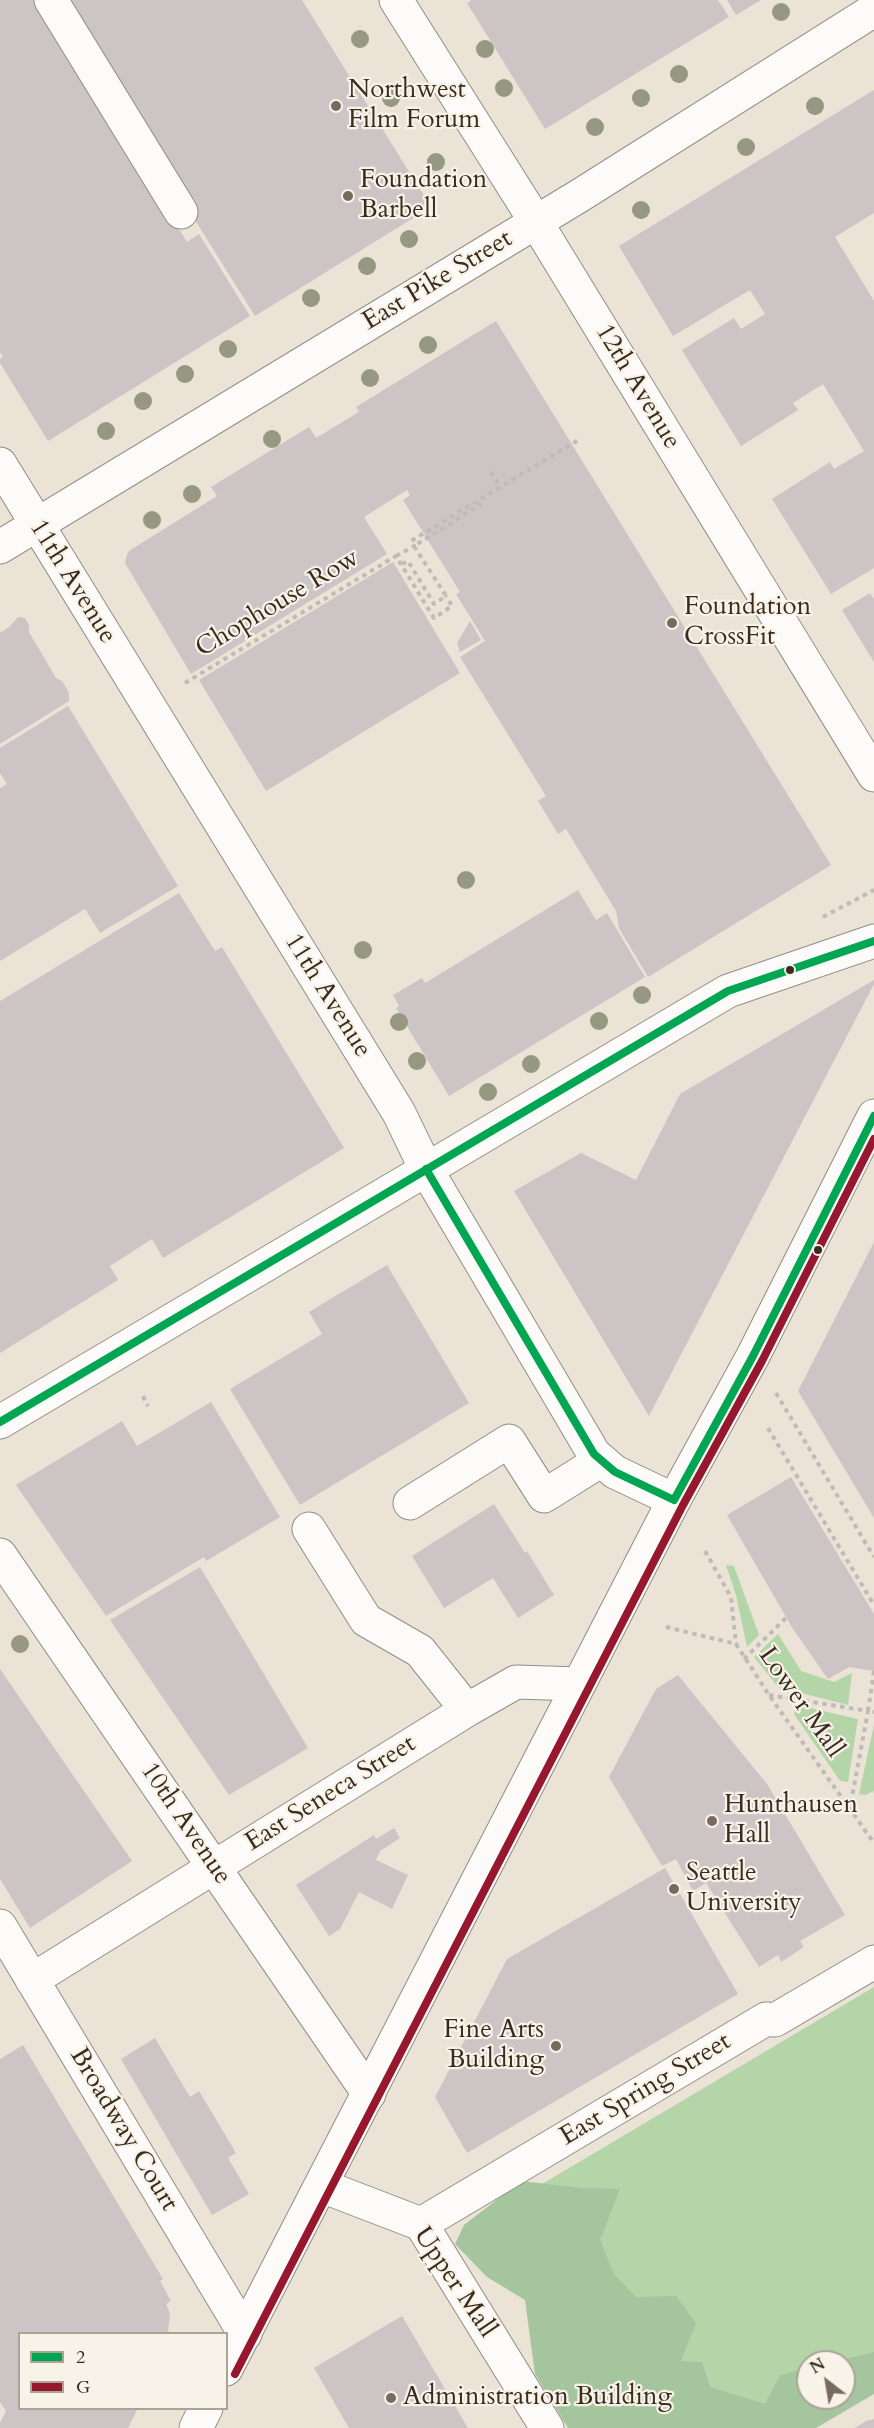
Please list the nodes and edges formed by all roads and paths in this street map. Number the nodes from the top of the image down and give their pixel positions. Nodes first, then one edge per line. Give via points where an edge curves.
1 (51, 0) edge
2 (396, 0) edge
3 (874, 10) edge
4 (181, 212) dead end
5 (536, 222) junction
6 (580, 439) dead end
7 (0, 464) edge
8 (492, 472) dead end
9 (500, 486) junction
10 (36, 524) junction
11 (414, 546) junction
12 (0, 547) edge
13 (396, 556) junction
14 (402, 564) junction
15 (446, 596) junction
16 (185, 683) dead end
17 (874, 775) edge
18 (874, 941) edge
19 (874, 1116) edge
20 (426, 1169) junction
21 (143, 1396) dead end
22 (782, 1403) dead end
23 (148, 1406) dead end
24 (0, 1422) edge
25 (768, 1428) dead end
26 (600, 1461) junction
27 (674, 1500) junction
28 (410, 1503) dead end
29 (309, 1529) dead end
30 (705, 1551) dead end
31 (0, 1555) edge
32 (874, 1557) edge
33 (874, 1605) edge
34 (786, 1618) dead end
35 (666, 1627) dead end
36 (736, 1644) junction
37 (744, 1659) junction
38 (874, 1671) edge
39 (579, 1684) junction
40 (769, 1695) junction
41 (467, 1710) junction
42 (868, 1711) junction
43 (874, 1712) edge
44 (850, 1809) junction
45 (874, 1843) edge
46 (214, 1867) junction
47 (0, 1926) edge
48 (874, 1962) edge
49 (32, 1980) junction
50 (369, 2094) junction
51 (322, 2186) junction
52 (421, 2224) junction
53 (245, 2334) junction
54 (228, 2365) edge
55 (205, 2410) edge
56 (196, 2428) edge
57 (547, 2428) edge

1 - 4 street
2 - 5 street, 12th Avenue
3 - 5 street, East Pike Street
5 - 10 street, East Pike Street
5 - 17 street, 12th Avenue
6 - 9 path
7 - 10 street, 11th Avenue
8 - 9 path
9 - 11 path, Chophouse Row via 476,500 480,505
10 - 12 street, East Pike Street
10 - 20 street, 11th Avenue via 399,1113
11 - 13 path, Chophouse Row
11 - 15 path
13 - 14 path
13 - 16 path, Chophouse Row
14 - 15 path via 408,561 434,604
14 - 15 path via 434,618 452,606
18 - 20 street via 728,991
19 - 27 street via 753,1356
20 - 24 street
20 - 26 street, 11th Avenue
21 - 23 path
22 - 32 path
25 - 33 path
26 - 27 street, 11th Avenue
26 - 28 street via 544,1496 509,1441
27 - 39 street
29 - 41 street via 366,1620 420,1651
30 - 36 path via 731,1597
31 - 46 street, 10th Avenue
34 - 37 path
35 - 36 path, Lower Mall
36 - 37 path, Lower Mall
37 - 40 path, Lower Mall
38 - 42 path
39 - 41 street, East Seneca Street via 516,1682
39 - 50 street
40 - 42 path
40 - 44 path, Lower Mall
41 - 46 street, East Seneca Street
42 - 43 path
42 - 44 path
44 - 45 path, Lower Mall
46 - 49 street, East Seneca Street
46 - 50 street, 10th Avenue
47 - 49 street, Broadway Court
48 - 52 street, East Spring Street via 775,2020 766,2019
49 - 53 street, Broadway Court
50 - 51 street
51 - 52 street, Upper Mall
51 - 53 street
52 - 57 street, Upper Mall
53 - 54 street
55 - 56 street

